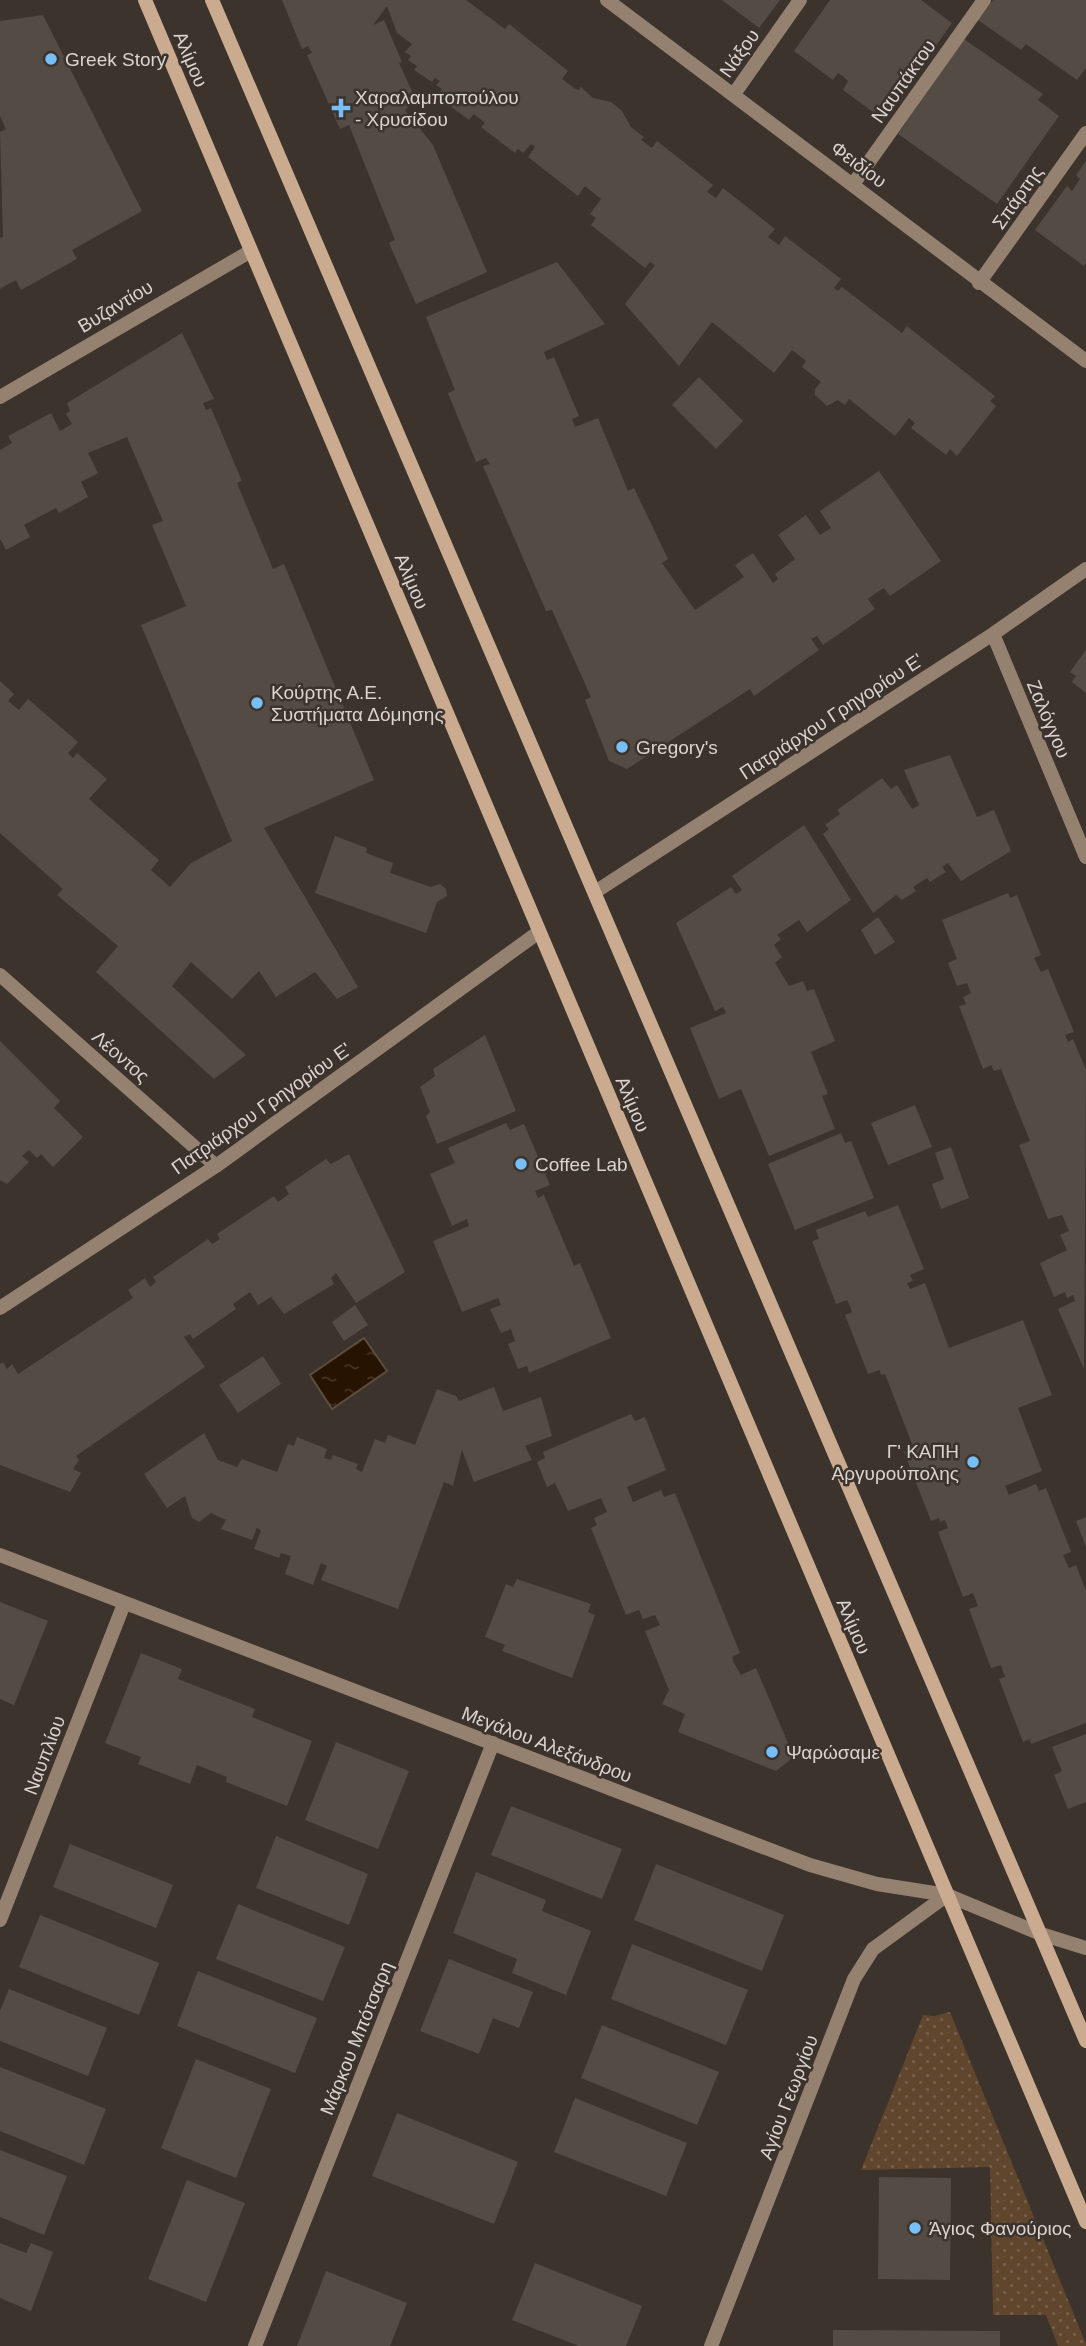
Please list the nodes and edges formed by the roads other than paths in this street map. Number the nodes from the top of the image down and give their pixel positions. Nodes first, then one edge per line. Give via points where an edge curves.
1 (145, 0) edge
2 (212, 0) edge
3 (607, 0) edge
4 (800, 0) edge
5 (984, 0) edge
6 (734, 94) junction
7 (1086, 133) edge
8 (853, 183) junction
9 (251, 251) junction
10 (979, 283) junction
11 (1086, 361) edge
12 (0, 397) edge
13 (1086, 569) edge
14 (993, 634) junction
15 (1086, 857) edge
16 (595, 892) junction
17 (539, 932) junction
18 (0, 975) edge
19 (216, 1166) junction
20 (0, 1308) edge
21 (0, 1555) edge
22 (124, 1604) junction
23 (493, 1743) junction
24 (947, 1895) junction
25 (0, 1920) edge
26 (1041, 1934) junction
27 (1086, 1948) edge
28 (1086, 2041) edge
29 (1086, 2222) edge
30 (255, 2346) edge
31 (711, 2346) edge

1 - 9 main road, Αλίμου
2 - 16 main road
3 - 6 street, Φειδίου
4 - 6 street, Νάξου
5 - 8 street, Ναυπάκτου
6 - 8 street, Φειδίου
7 - 10 street, Σπάρτης
8 - 10 street, Φειδίου
9 - 12 street, Βυζαντίου
9 - 17 main road, Αλίμου
10 - 11 street, Φειδίου
13 - 14 street, Πατριάρχου Γρηγορίου Ε'
14 - 15 street, Ζαλόγγου
14 - 16 street, Πατριάρχου Γρηγορίου Ε'
16 - 26 main road
17 - 19 street, Πατριάρχου Γρηγορίου Ε'
17 - 24 main road, Αλίμου
18 - 19 street, Λέοντος
19 - 20 street, Πατριάρχου Γρηγορίου Ε'
21 - 22 street, Μεγάλου Αλεξάνδρου
22 - 23 street, Μεγάλου Αλεξάνδρου
22 - 25 street, Ναυπλίου
23 - 24 street, Μεγάλου Αλεξάνδρου via 810,1865 877,1884
23 - 30 street, Μάρκου Μπότσαρη
24 - 26 street, Μεγάλου Αλεξάνδρου
24 - 29 main road, Αλίμου
24 - 31 street, Αγίου Γεωργίου via 873,1950 854,1979
26 - 27 street, Μεγάλου Αλεξάνδρου
26 - 28 main road

